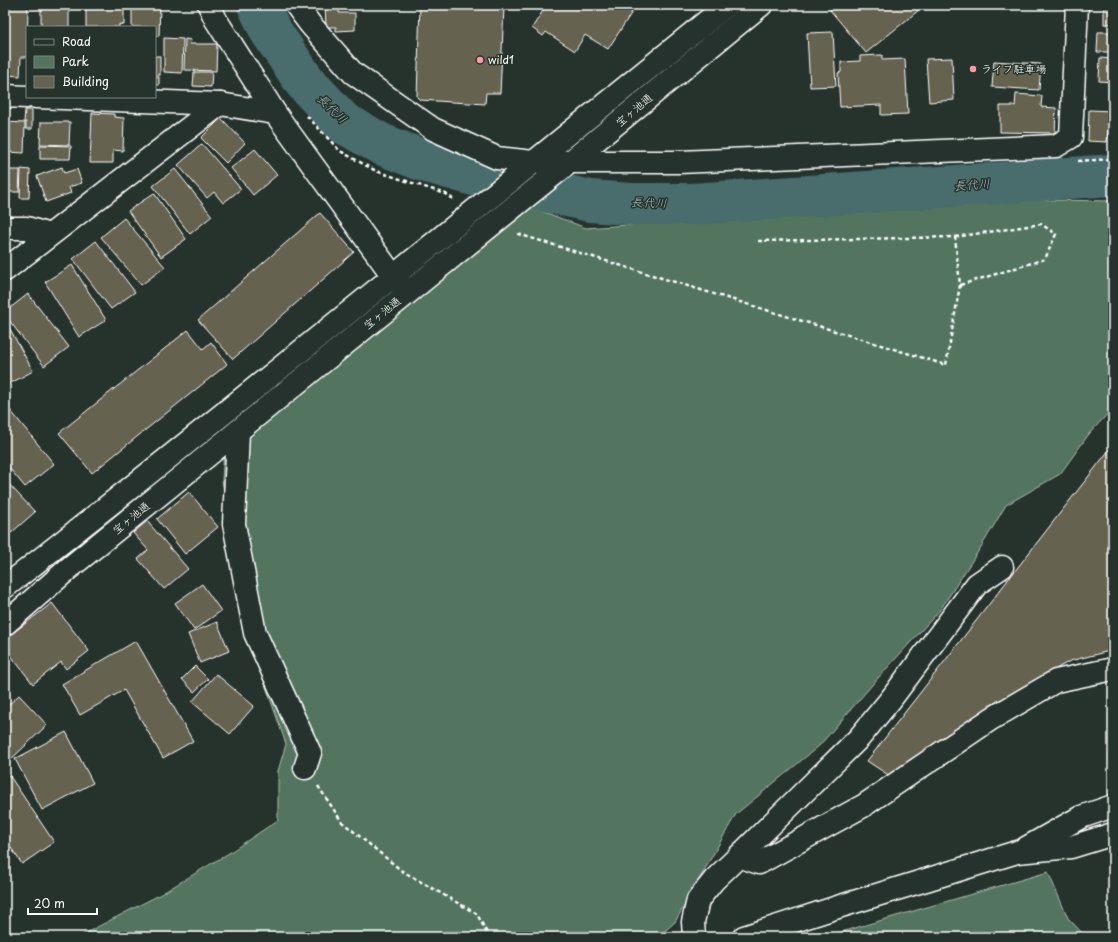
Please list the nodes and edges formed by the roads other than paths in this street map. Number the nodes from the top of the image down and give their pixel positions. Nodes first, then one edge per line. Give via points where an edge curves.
1 (209, 5) edge
2 (296, 5) edge
3 (726, 5) edge
4 (761, 5) edge
5 (1077, 5) edge
6 (5, 96) edge
7 (26, 97) edge
8 (62, 98) edge
9 (220, 104) junction
10 (275, 113) junction
11 (571, 161) junction
12 (526, 167) junction
13 (5, 228) edge
14 (50, 236) junction
15 (5, 270) edge
16 (394, 276) junction
17 (408, 292) junction
18 (238, 431) junction
19 (1002, 567) dead end
20 (5, 587) edge
21 (5, 624) edge
22 (1113, 668) edge
23 (305, 768) road end
24 (1113, 806) edge
25 (1113, 834) edge
26 (1018, 852) junction
27 (739, 856) junction
28 (694, 937) edge
29 (744, 937) edge

1 - 10 street
2 - 12 street via 353,73 433,129 497,158
3 - 12 street, 宝ヶ池通
4 - 11 street, 宝ヶ池通
5 - 11 street via 1071,137 1056,146 680,162
6 - 7 street
8 - 9 street
9 - 10 street
9 - 14 street
10 - 16 street
11 - 12 street
11 - 17 street, 宝ヶ池通
12 - 16 street, 宝ヶ池通
13 - 14 street via 27,228
14 - 15 street
16 - 17 street
16 - 20 street, 宝ヶ池通
17 - 18 street, 宝ヶ池通
18 - 21 street, 宝ヶ池通 via 68,569
18 - 23 street via 234,524 255,633 310,753
19 - 27 street via 977,584 892,699 859,738
22 - 27 street via 1056,681 991,719 863,806 760,863
24 - 26 street via 1081,817
25 - 26 street via 1071,847
26 - 29 street
27 - 28 street via 698,900 693,922

